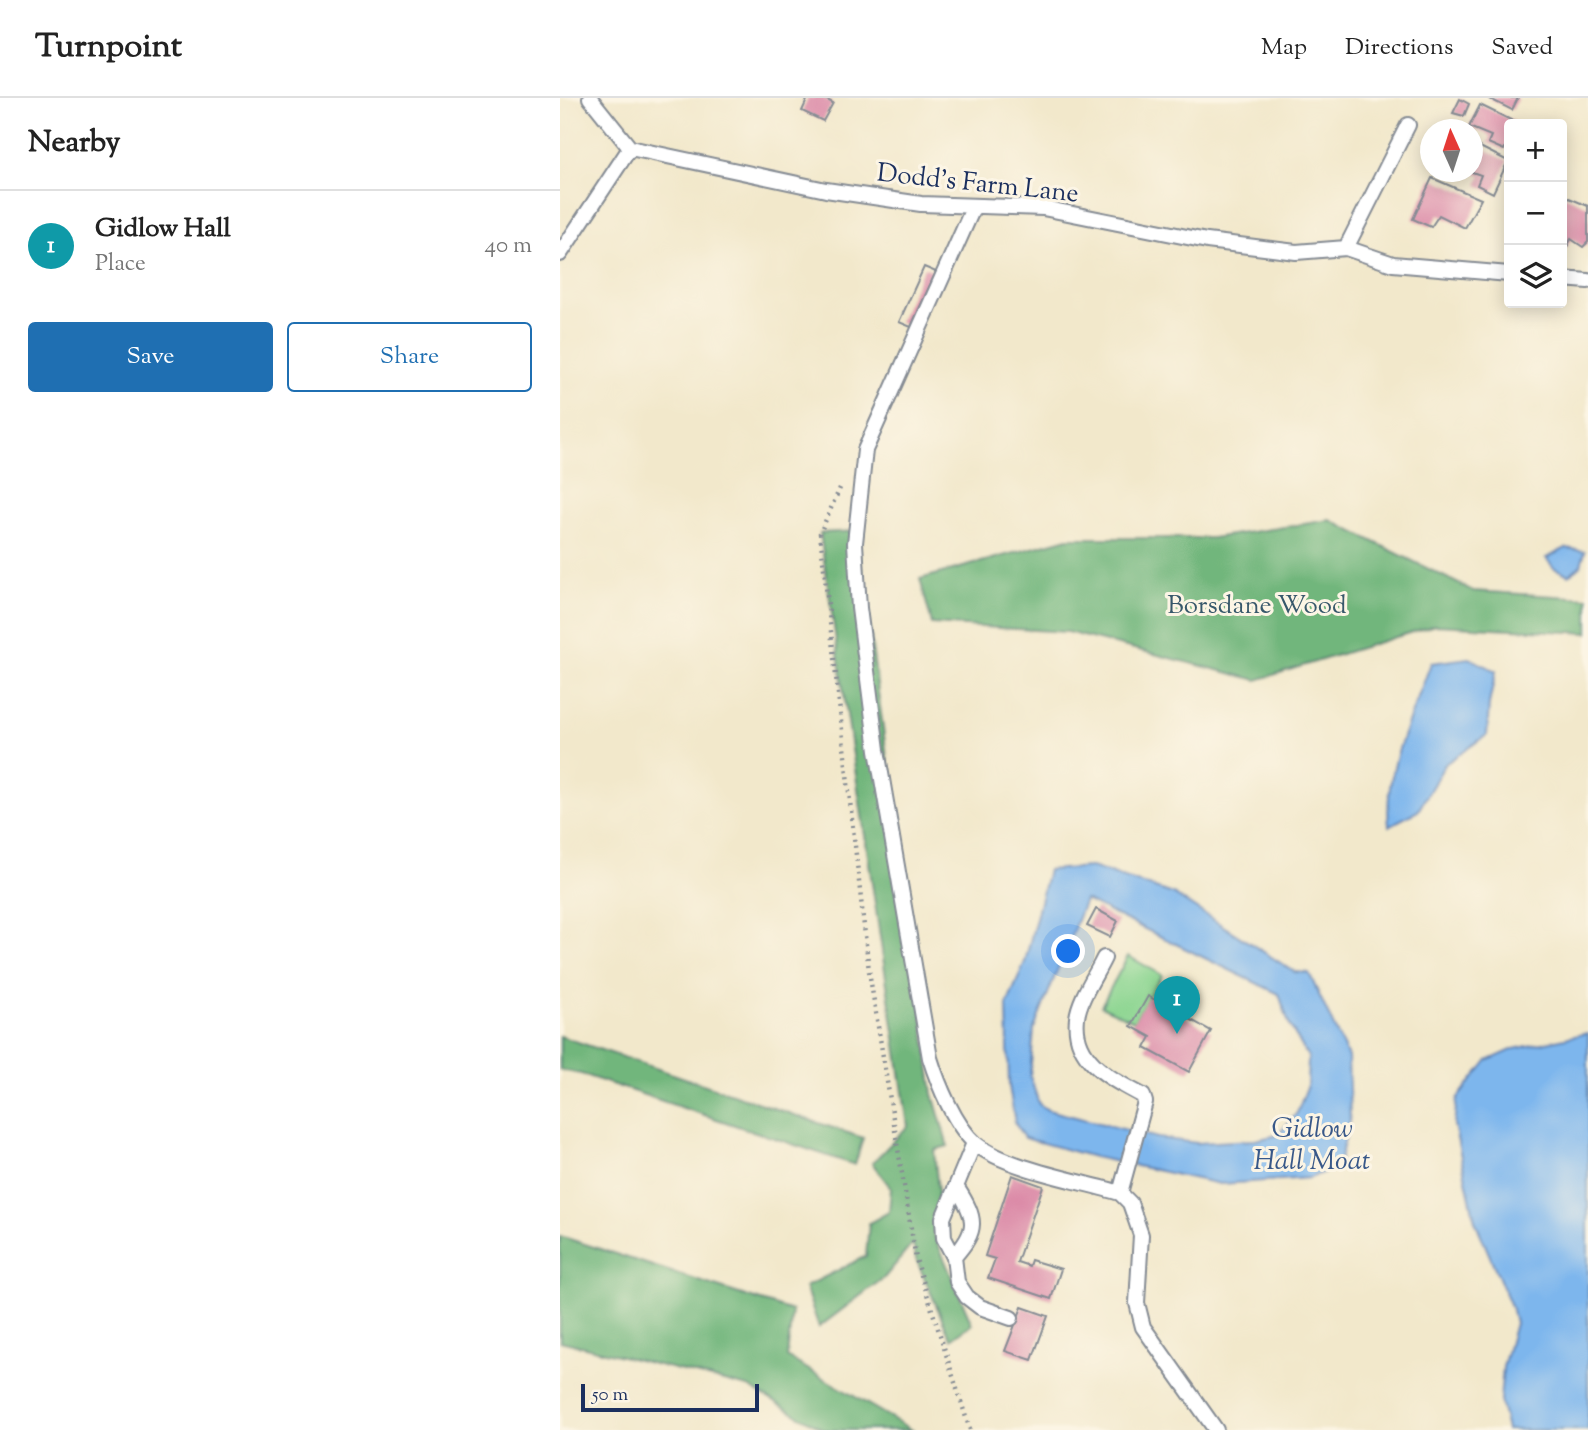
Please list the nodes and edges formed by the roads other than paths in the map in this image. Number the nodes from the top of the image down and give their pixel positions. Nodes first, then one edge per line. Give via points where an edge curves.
1 (590, 98) edge
2 (1408, 125) dead end
3 (630, 148) junction
4 (974, 206) junction
5 (1346, 248) junction
6 (560, 254) edge
7 (1504, 274) edge
8 (1567, 279) edge
9 (1588, 281) edge
10 (1104, 958) dead end
11 (975, 1143) junction
12 (957, 1188) junction
13 (1120, 1193) junction
14 (954, 1257) junction
15 (1011, 1318) dead end
16 (1216, 1430) edge

1 - 3 lane
2 - 5 lane
3 - 4 lane, Dodd's Farm Lane via 827,190 921,204
3 - 6 lane
4 - 5 lane, Dodd's Farm Lane via 1043,208 1207,241 1296,252
4 - 11 lane via 865,450 855,543 877,750 930,1058 948,1104
5 - 7 lane, Dodd's Farm Lane via 1392,264
8 - 9 lane
10 - 13 lane via 1077,1017 1078,1038 1097,1069 1143,1096 1144,1113
11 - 12 lane
11 - 13 lane via 1000,1158
12 - 14 lane via 943,1218 944,1238
12 - 14 lane via 973,1218 971,1236
13 - 16 lane via 1130,1203 1141,1235 1137,1303 1143,1327
14 - 15 lane via 957,1282 967,1297

